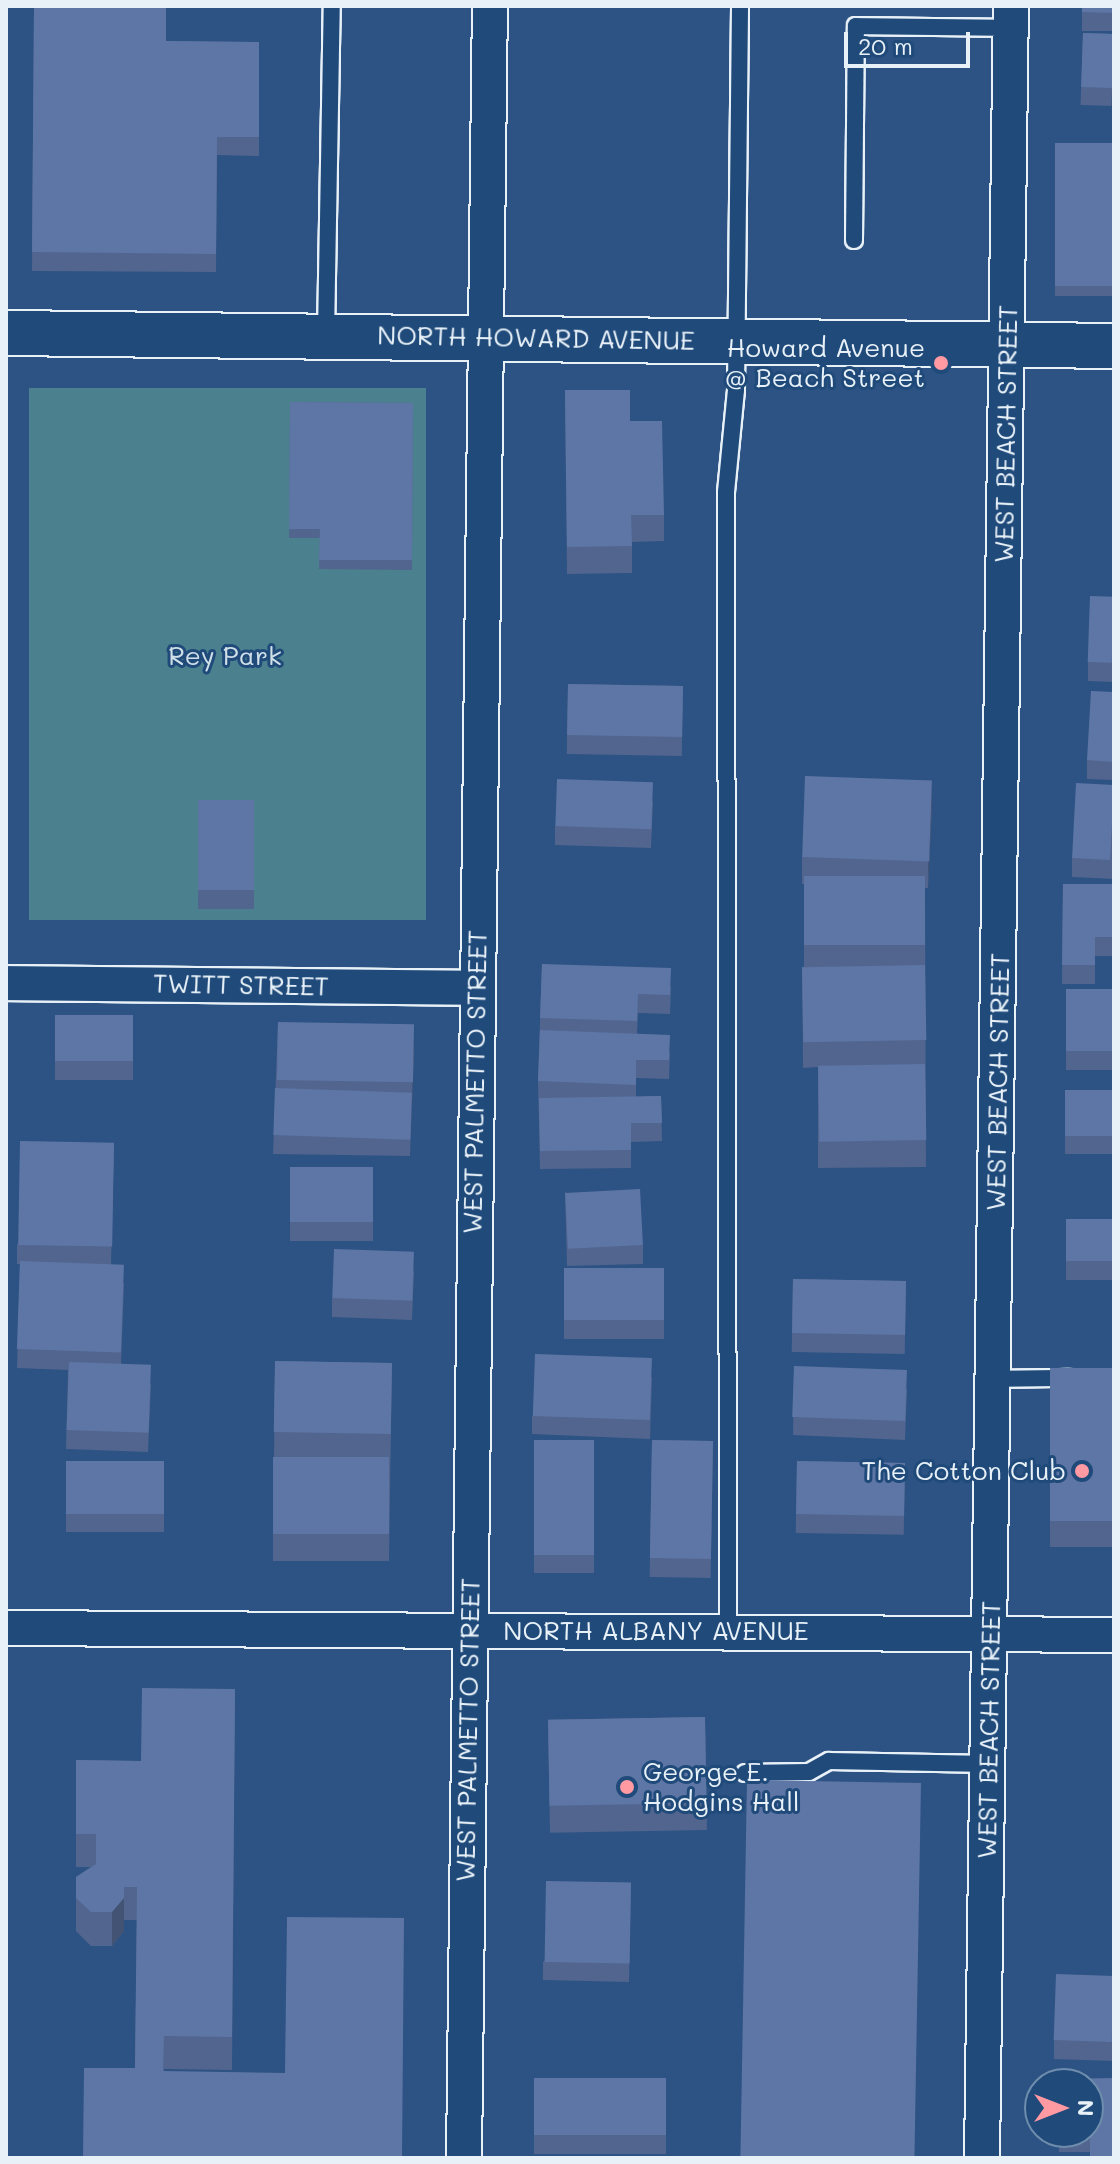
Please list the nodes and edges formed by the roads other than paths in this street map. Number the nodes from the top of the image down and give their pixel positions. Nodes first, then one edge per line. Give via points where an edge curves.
1 (332, 6) edge
2 (490, 6) edge
3 (740, 6) edge
4 (1011, 17) edge
5 (854, 240) dead end
6 (6, 333) edge
7 (326, 335) junction
8 (486, 338) junction
9 (736, 341) junction
10 (1007, 345) junction
11 (1114, 346) edge
12 (6, 983) edge
13 (477, 988) junction
14 (1085, 1378) edge
15 (994, 1379) junction
16 (6, 1628) edge
17 (468, 1630) junction
18 (728, 1631) junction
19 (991, 1633) junction
20 (1114, 1635) edge
21 (989, 1764) junction
22 (745, 1773) dead end
23 (464, 2158) edge
24 (982, 2158) edge

1 - 7 lane
2 - 8 street, WEST PALMETTO STREET
3 - 9 lane
4 - 5 lane via 856,26
4 - 10 street, WEST BEACH STREET
6 - 7 main road, NORTH HOWARD AVENUE
7 - 8 main road, NORTH HOWARD AVENUE
8 - 9 main road, NORTH HOWARD AVENUE
8 - 13 street, WEST PALMETTO STREET
9 - 10 main road, NORTH HOWARD AVENUE
9 - 18 lane via 726,492
10 - 11 main road, NORTH HOWARD AVENUE
10 - 15 street, WEST BEACH STREET
12 - 13 street, TWITT STREET
13 - 17 street, WEST PALMETTO STREET
14 - 15 lane
15 - 19 street, WEST BEACH STREET
16 - 17 street, NORTH ALBANY AVENUE
17 - 18 street, NORTH ALBANY AVENUE
17 - 23 street, WEST PALMETTO STREET
18 - 19 street, NORTH ALBANY AVENUE
19 - 20 street, NORTH ALBANY AVENUE
19 - 21 street, WEST BEACH STREET
21 - 22 lane via 829,1761 809,1772
21 - 24 street, WEST BEACH STREET

